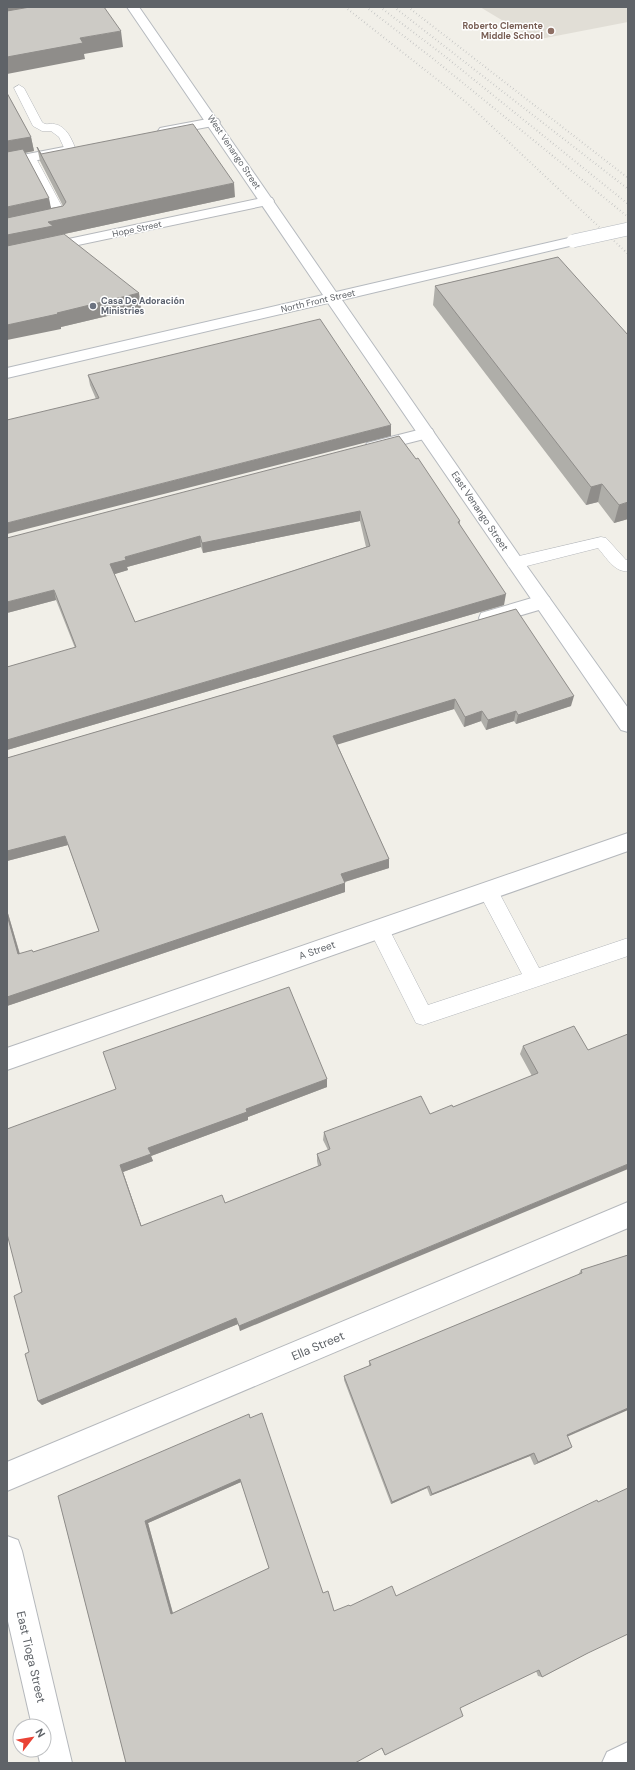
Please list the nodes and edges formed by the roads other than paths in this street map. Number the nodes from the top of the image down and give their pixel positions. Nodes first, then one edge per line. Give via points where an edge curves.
1 (133, 7) edge
2 (19, 88) dead end
3 (213, 122) junction
4 (153, 134) edge
5 (85, 147) edge
6 (70, 150) junction
7 (30, 158) junction
8 (7, 162) edge
9 (267, 201) junction
10 (7, 228) edge
11 (628, 229) edge
12 (7, 256) edge
13 (332, 298) junction
14 (7, 373) edge
15 (426, 433) junction
16 (357, 451) edge
17 (515, 563) junction
18 (628, 565) edge
19 (542, 602) junction
20 (473, 622) edge
21 (628, 724) edge
22 (628, 842) edge
23 (488, 891) junction
24 (380, 929) junction
25 (628, 946) edge
26 (534, 978) junction
27 (7, 1059) edge
28 (628, 1215) edge
29 (7, 1477) edge
30 (7, 1551) edge
31 (628, 1758) edge
32 (56, 1763) edge
33 (618, 1763) edge

1 - 3 street, West Venango Street
2 - 6 lane via 37,124 42,128 53,128 64,135
3 - 4 street
3 - 9 street, West Venango Street
5 - 6 street
6 - 7 street
7 - 8 street
7 - 10 lane via 61,216
9 - 12 street, Hope Street
9 - 13 street, West Venango Street
11 - 13 street, North Front Street, bridge
13 - 14 street, North Front Street
13 - 15 street, East Venango Street
15 - 16 street
15 - 17 street, East Venango Street
17 - 18 lane via 601,542 623,566
17 - 19 street, East Venango Street
19 - 20 street
19 - 21 street, East Venango Street
22 - 23 street, A Street
23 - 24 street, A Street
23 - 26 lane
24 - 26 lane via 423,1016
24 - 27 street, A Street
25 - 26 lane
28 - 29 street, Ella Street
30 - 32 street, East Tioga Street
31 - 33 street

